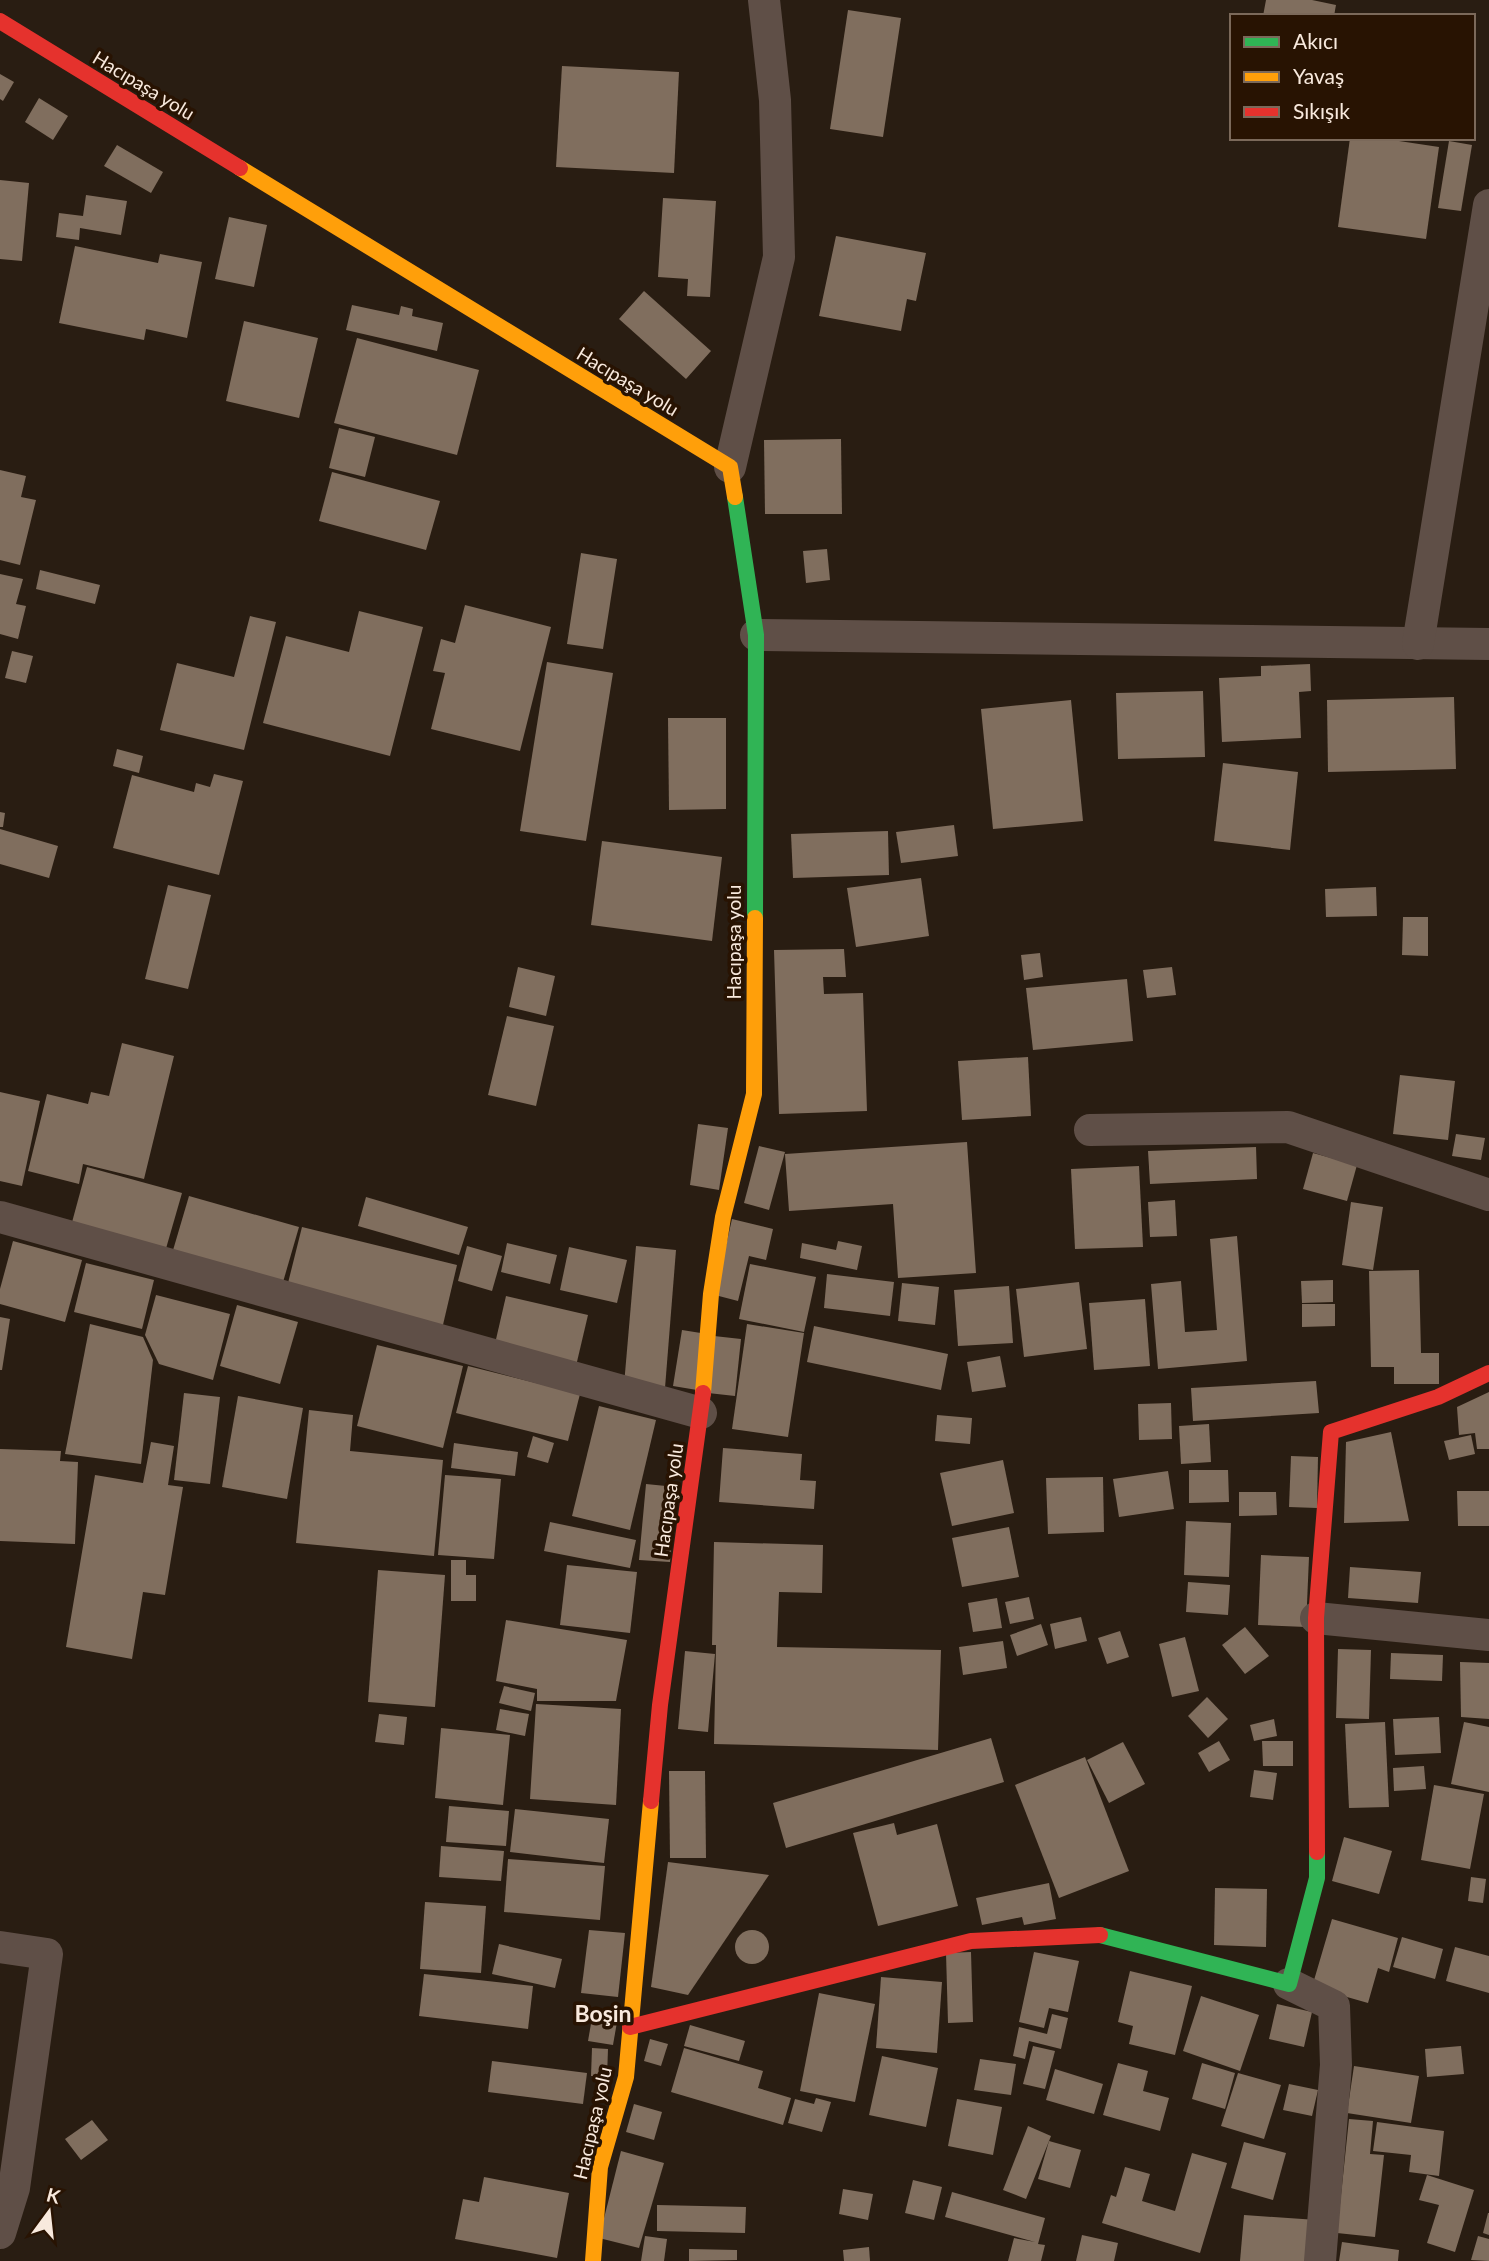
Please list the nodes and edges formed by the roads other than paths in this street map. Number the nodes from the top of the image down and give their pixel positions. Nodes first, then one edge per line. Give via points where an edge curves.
1 (764, 0) edge
2 (0, 21) edge
3 (1489, 205) edge
4 (730, 467) junction
5 (756, 635) junction
6 (1418, 644) junction
7 (1489, 644) edge
8 (1090, 1130) dead end
9 (1489, 1195) edge
10 (0, 1217) edge
11 (1489, 1373) edge
12 (701, 1413) junction
13 (1316, 1618) junction
14 (1489, 1635) edge
15 (0, 1947) edge
16 (1289, 1984) junction
17 (630, 2028) junction
18 (13, 2108) edge
19 (2, 2222) edge
20 (593, 2261) edge
21 (1320, 2261) edge

1 - 4 street via 775,100 779,257
2 - 4 main road, Hacıpaşa yolu
3 - 6 street
4 - 5 main road, Hacıpaşa yolu
5 - 6 street
5 - 12 main road, Hacıpaşa yolu via 754,1094 723,1217
6 - 7 street
8 - 9 street via 1288,1127
10 - 12 street
11 - 13 main road via 1438,1397 1331,1432
12 - 17 main road, Hacıpaşa yolu via 660,1705
13 - 14 street
13 - 16 main road via 1317,1878
15 - 18 street via 47,1954
16 - 17 main road via 1105,1935 971,1941
16 - 21 street via 1334,2006 1336,2065
17 - 20 main road, Hacıpaşa yolu via 626,2077 600,2168
18 - 19 street via 15,2188

